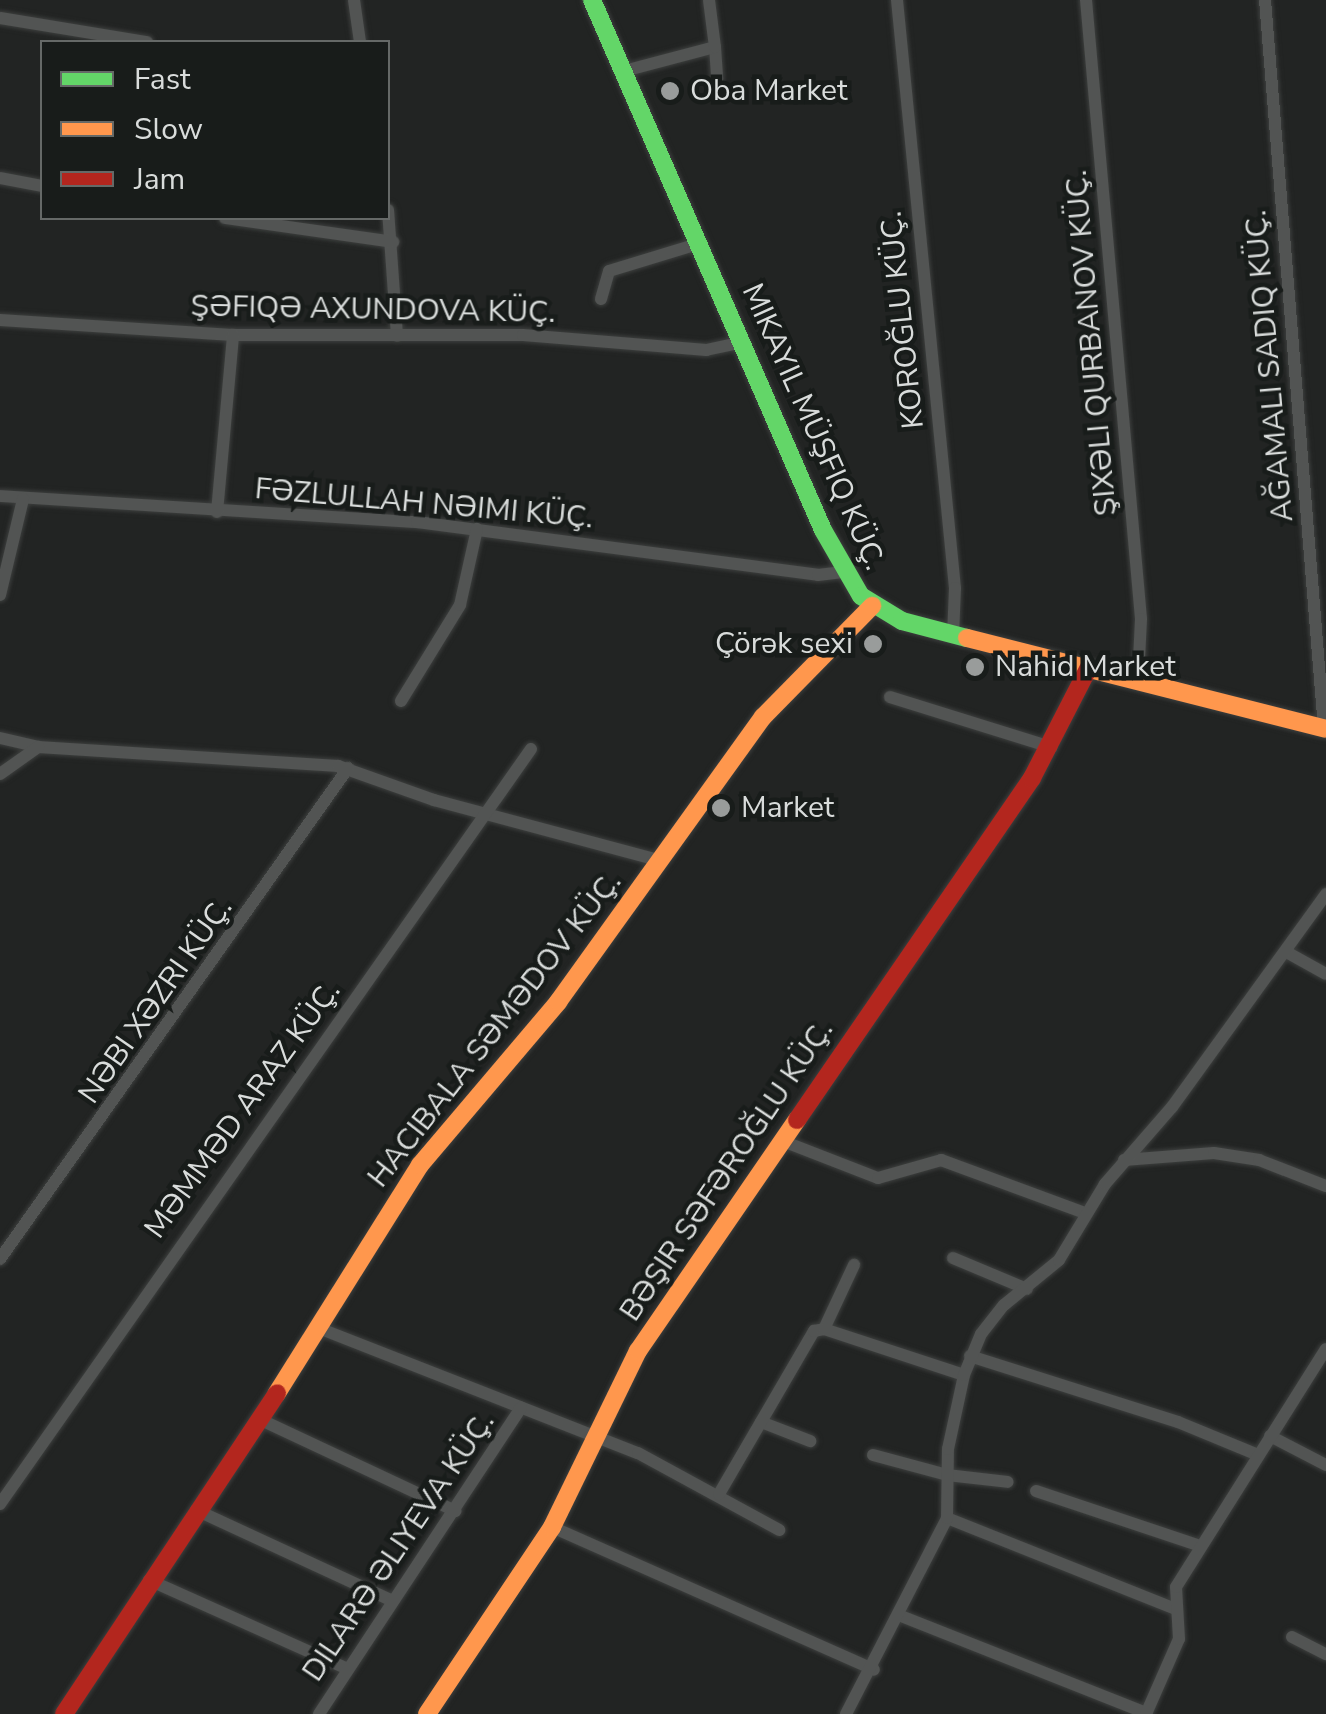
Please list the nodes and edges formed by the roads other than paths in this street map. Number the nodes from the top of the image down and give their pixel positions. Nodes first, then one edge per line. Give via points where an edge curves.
1 (354, 0) edge
2 (592, 0) edge
3 (709, 0) edge
4 (896, 0) edge
5 (1086, 0) edge
6 (1265, 0) edge
7 (0, 18) edge
8 (136, 40) edge
9 (360, 40) edge
10 (715, 47) junction
11 (624, 71) junction
12 (717, 80) dead end
13 (0, 178) edge
14 (40, 186) edge
15 (238, 220) edge
16 (390, 220) edge
17 (393, 242) junction
18 (701, 243) junction
19 (600, 299) dead end
20 (0, 320) edge
21 (233, 335) junction
22 (397, 336) junction
23 (744, 342) junction
24 (0, 496) edge
25 (24, 499) junction
26 (217, 512) junction
27 (477, 528) junction
28 (843, 572) junction
29 (0, 595) edge
30 (872, 606) junction
31 (953, 635) junction
32 (1088, 668) junction
33 (1138, 681) junction
34 (890, 696) dead end
35 (402, 701) dead end
36 (1325, 729) edge
37 (0, 738) edge
38 (38, 747) junction
39 (1051, 747) junction
40 (531, 749) dead end
41 (348, 768) junction
42 (0, 774) edge
43 (484, 814) junction
44 (660, 860) junction
45 (1326, 894) edge
46 (1288, 954) junction
47 (1326, 974) edge
48 (780, 1140) junction
49 (1124, 1160) junction
50 (1326, 1186) edge
51 (1086, 1213) junction
52 (954, 1258) dead end
53 (0, 1259) edge
54 (854, 1265) dead end
55 (1027, 1288) junction
56 (321, 1329) junction
57 (824, 1329) junction
58 (1326, 1349) edge
59 (970, 1356) junction
60 (964, 1375) junction
61 (521, 1408) junction
62 (259, 1419) junction
63 (762, 1422) junction
64 (595, 1436) junction
65 (1270, 1436) junction
66 (810, 1442) dead end
67 (873, 1455) dead end
68 (1258, 1455) junction
69 (1326, 1466) edge
70 (948, 1475) junction
71 (1008, 1482) dead end
72 (1036, 1491) dead end
73 (719, 1494) junction
74 (0, 1504) edge
75 (196, 1510) junction
76 (454, 1511) junction
77 (947, 1518) junction
78 (552, 1528) junction
79 (780, 1530) dead end
80 (1200, 1546) junction
81 (149, 1580) junction
82 (391, 1600) junction
83 (1175, 1602) junction
84 (901, 1616) junction
85 (1292, 1638) dead end
86 (1326, 1654) edge
87 (346, 1668) junction
88 (874, 1670) junction
89 (66, 1713) edge
90 (850, 1713) edge
91 (1146, 1713) edge
92 (318, 1714) edge
93 (427, 1714) edge

1 - 9 street
2 - 11 street
3 - 10 street
4 - 31 street, KOROĞLU KÜÇ. via 955,588
5 - 33 street via 1141,619
6 - 36 street
7 - 8 street
10 - 11 street
10 - 12 street
11 - 18 street
13 - 14 street
15 - 17 street
16 - 17 street
17 - 22 street
18 - 19 street via 609,271
18 - 23 street
20 - 21 street, ŞƏFIQƏ AXUNDOVA KÜÇ.
21 - 22 street, ŞƏFIQƏ AXUNDOVA KÜÇ.
21 - 26 street
22 - 23 street, ŞƏFIQƏ AXUNDOVA KÜÇ. via 523,335 706,350
23 - 28 street
24 - 25 street, FƏZLULLAH NƏIMI KÜÇ.
25 - 26 street, FƏZLULLAH NƏIMI KÜÇ.
25 - 29 street
26 - 27 street, FƏZLULLAH NƏIMI KÜÇ.
27 - 28 street, FƏZLULLAH NƏIMI KÜÇ. via 818,575
27 - 35 street via 460,605
28 - 30 street
30 - 31 street
30 - 44 street via 763,717
31 - 32 street
32 - 33 street
32 - 39 street, BƏŞIR SƏFƏROĞLU KÜÇ.
33 - 36 street
34 - 39 street
37 - 38 street
38 - 41 street
38 - 42 street
39 - 48 street, BƏŞIR SƏFƏROĞLU KÜÇ.
40 - 43 street, MƏMMƏD ARAZ KÜÇ.
41 - 43 street
41 - 53 street, NƏBI XƏZRI KÜÇ.
43 - 44 street
43 - 74 street, MƏMMƏD ARAZ KÜÇ.
44 - 56 street via 508,1067 420,1165
45 - 46 street
46 - 47 street
46 - 49 street
48 - 51 street via 878,1178 940,1160
48 - 64 street, BƏŞIR SƏFƏROĞLU KÜÇ. via 638,1351
49 - 50 street via 1214,1153 1258,1160
49 - 51 street
51 - 55 street via 1059,1260
52 - 55 street
54 - 57 street
55 - 59 street via 1004,1305
56 - 61 street
56 - 62 street
57 - 60 street
57 - 63 street via 807,1338
58 - 65 street
59 - 60 street
59 - 68 street via 1068,1384
60 - 70 street
61 - 64 street
61 - 76 street, DILARƏ ƏLIYEVA KÜÇ.
62 - 75 street
62 - 76 street
63 - 66 street
63 - 73 street
64 - 73 street
64 - 78 street, BƏŞIR SƏFƏROĞLU KÜÇ.
65 - 68 street
65 - 69 street
67 - 70 street
68 - 80 street
70 - 71 street
70 - 77 street
72 - 80 street
73 - 79 street
75 - 81 street
75 - 82 street
76 - 82 street, DILARƏ ƏLIYEVA KÜÇ.
77 - 83 street
77 - 84 street
78 - 88 street
78 - 93 street, BƏŞIR SƏFƏROĞLU KÜÇ.
80 - 83 street
81 - 87 street
81 - 89 street
82 - 87 street, DILARƏ ƏLIYEVA KÜÇ.
83 - 91 street via 1180,1640
84 - 88 street
84 - 91 street
85 - 86 street
87 - 92 street, DILARƏ ƏLIYEVA KÜÇ.
88 - 90 street

